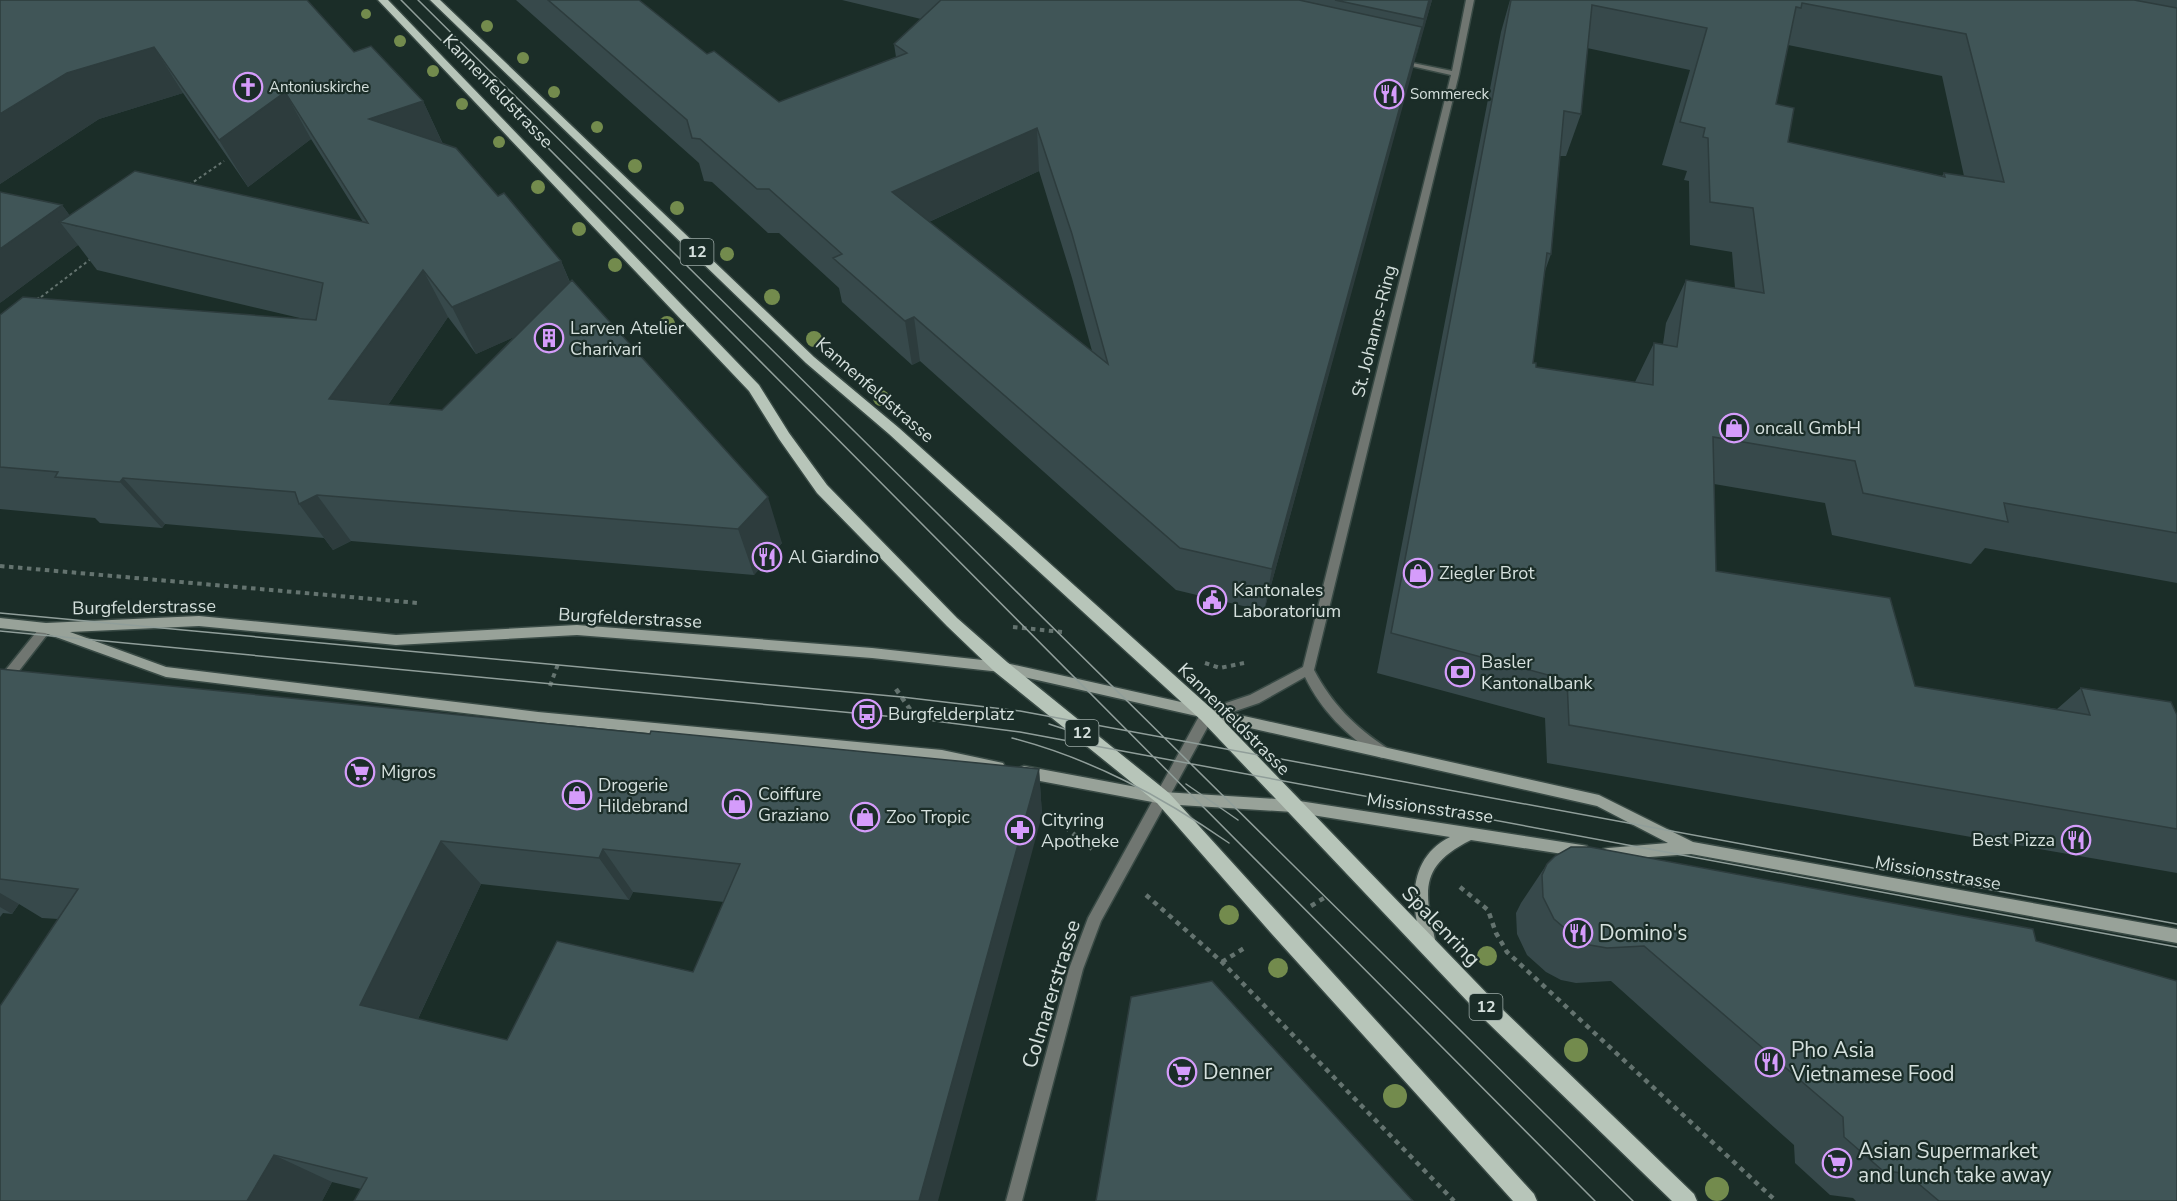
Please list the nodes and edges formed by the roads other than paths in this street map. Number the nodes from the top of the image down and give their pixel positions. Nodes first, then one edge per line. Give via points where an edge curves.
1 (383, 0) edge
2 (435, 0) edge
3 (1470, 0) edge
4 (1387, 59) edge
5 (1455, 74) junction
6 (0, 623) edge
7 (46, 628) junction
8 (1001, 667) junction
9 (1308, 670) junction
10 (0, 686) edge
11 (1207, 715) junction
12 (1383, 753) junction
13 (1163, 798) junction
14 (1293, 806) junction
15 (1471, 833) junction
16 (1691, 848) junction
17 (2177, 936) edge
18 (1429, 945) junction
19 (1014, 1201) edge
20 (1527, 1201) edge
21 (1687, 1201) edge

1 - 8 main road, Kannenfeldstrasse / 12 via 754,388 822,489
2 - 11 main road, Kannenfeldstrasse / 12 via 810,360 894,431
3 - 5 street, St. Johanns-Ring
4 - 5 street
5 - 9 street, St. Johanns-Ring
6 - 7 main road, Burgfelderstrasse
7 - 8 main road, Burgfelderstrasse via 199,621 396,640 576,630
7 - 10 street
7 - 13 main road, Burgfelderstrasse via 166,672 538,717 942,756
8 - 11 main road, Burgfelderstrasse via 1079,682
8 - 13 main road, Kannenfeldstrasse / 12
9 - 11 street via 1254,699
9 - 12 street via 1319,695 1347,729
11 - 12 main road, Missionsstrasse
11 - 13 street, Colmarerstrasse
11 - 14 main road, Kannenfeldstrasse / 12
12 - 16 main road, Missionsstrasse via 1599,801
13 - 14 main road, Missionsstrasse
13 - 19 street, Colmarerstrasse via 1095,918 1076,969
13 - 20 main road, 12
14 - 15 main road, Missionsstrasse
14 - 18 main road, Spalenring / 12
15 - 16 main road, Missionsstrasse via 1602,855
15 - 18 main road via 1446,843 1424,870 1420,898
16 - 17 main road, Missionsstrasse
18 - 21 main road, Spalenring / 12 via 1494,1015

